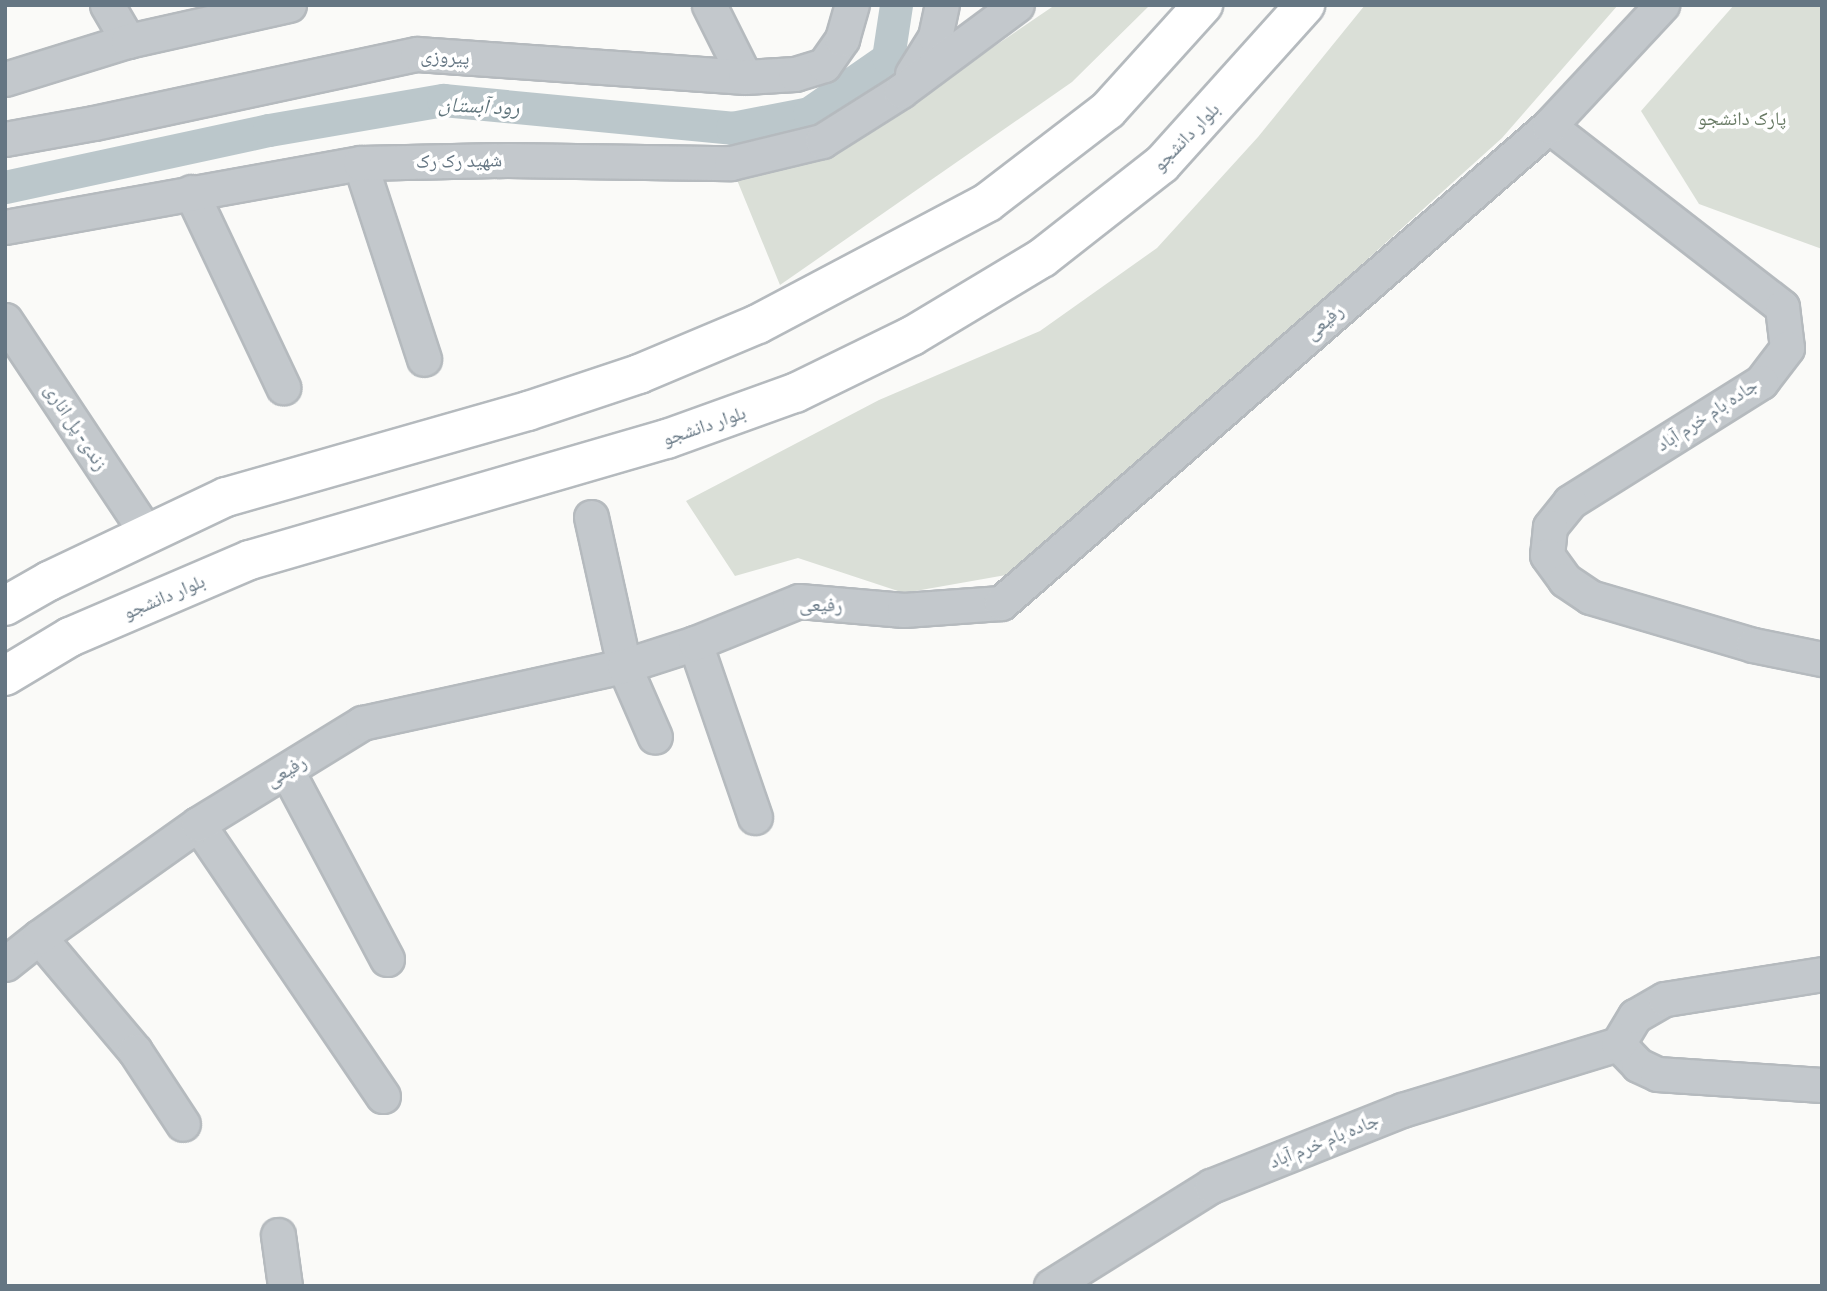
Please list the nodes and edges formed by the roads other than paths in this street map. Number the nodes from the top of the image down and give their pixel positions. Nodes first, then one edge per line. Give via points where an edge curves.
1 (107, 5) edge
2 (289, 5) edge
3 (709, 5) edge
4 (852, 5) edge
5 (942, 5) edge
6 (1017, 5) edge
7 (1203, 5) edge
8 (1306, 5) edge
9 (1662, 5) edge
10 (128, 41) junction
11 (746, 77) junction
12 (5, 79) edge
13 (901, 91) junction
14 (1549, 126) junction
15 (5, 139) edge
16 (359, 163) junction
17 (191, 192) junction
18 (5, 227) edge
19 (5, 320) edge
20 (424, 359) dead end
21 (283, 387) dead end
22 (591, 517) dead end
23 (146, 534) junction
24 (5, 606) edge
25 (695, 643) junction
26 (1822, 659) edge
27 (624, 666) junction
28 (5, 676) edge
29 (655, 737) dead end
30 (287, 771) junction
31 (755, 817) dead end
32 (198, 824) junction
33 (39, 937) junction
34 (387, 959) dead end
35 (5, 964) edge
36 (1822, 974) edge
37 (1618, 1044) junction
38 (1822, 1085) edge
39 (383, 1096) dead end
40 (183, 1124) dead end
41 (278, 1235) dead end
42 (285, 1286) edge
43 (1051, 1286) edge

1 - 10 street
2 - 10 street
3 - 11 street
4 - 11 street, پیروزی via 842,39 824,65 795,74
5 - 13 street via 935,37
6 - 13 street
7 - 23 main road via 1108,110 988,202 758,324 639,374 528,411 226,497
8 - 28 main road, بلوار دانشجو via 1162,164 1041,258 912,336 795,393 667,439 250,560 70,637
9 - 14 street
10 - 12 street
11 - 15 street, پیروزی via 417,54
13 - 16 street, شهید رک رک via 822,141 731,163
14 - 25 street, رفیعی via 1001,603 904,610 799,601
14 - 26 street, جاده بام خرم آباد via 1782,307 1787,348 1761,383 1570,502 1550,527 1547,555 1565,580 1590,597 1753,645
16 - 17 street, شهید رک رک
16 - 20 street
17 - 18 street, شهید رک رک
17 - 21 street
19 - 23 street, زندی- پل اناری
22 - 27 street
23 - 24 main road
25 - 27 street, رفیعی
25 - 31 street
27 - 29 street
27 - 30 street, رفیعی via 362,723
30 - 32 street, رفیعی
30 - 34 street
32 - 33 street, رفیعی
32 - 39 street
33 - 35 street, رفیعی
33 - 40 street via 135,1051
36 - 37 street via 1665,999 1635,1016
37 - 38 street via 1638,1065 1657,1074
37 - 43 street, جاده بام خرم آباد via 1402,1110 1211,1186
41 - 42 street

